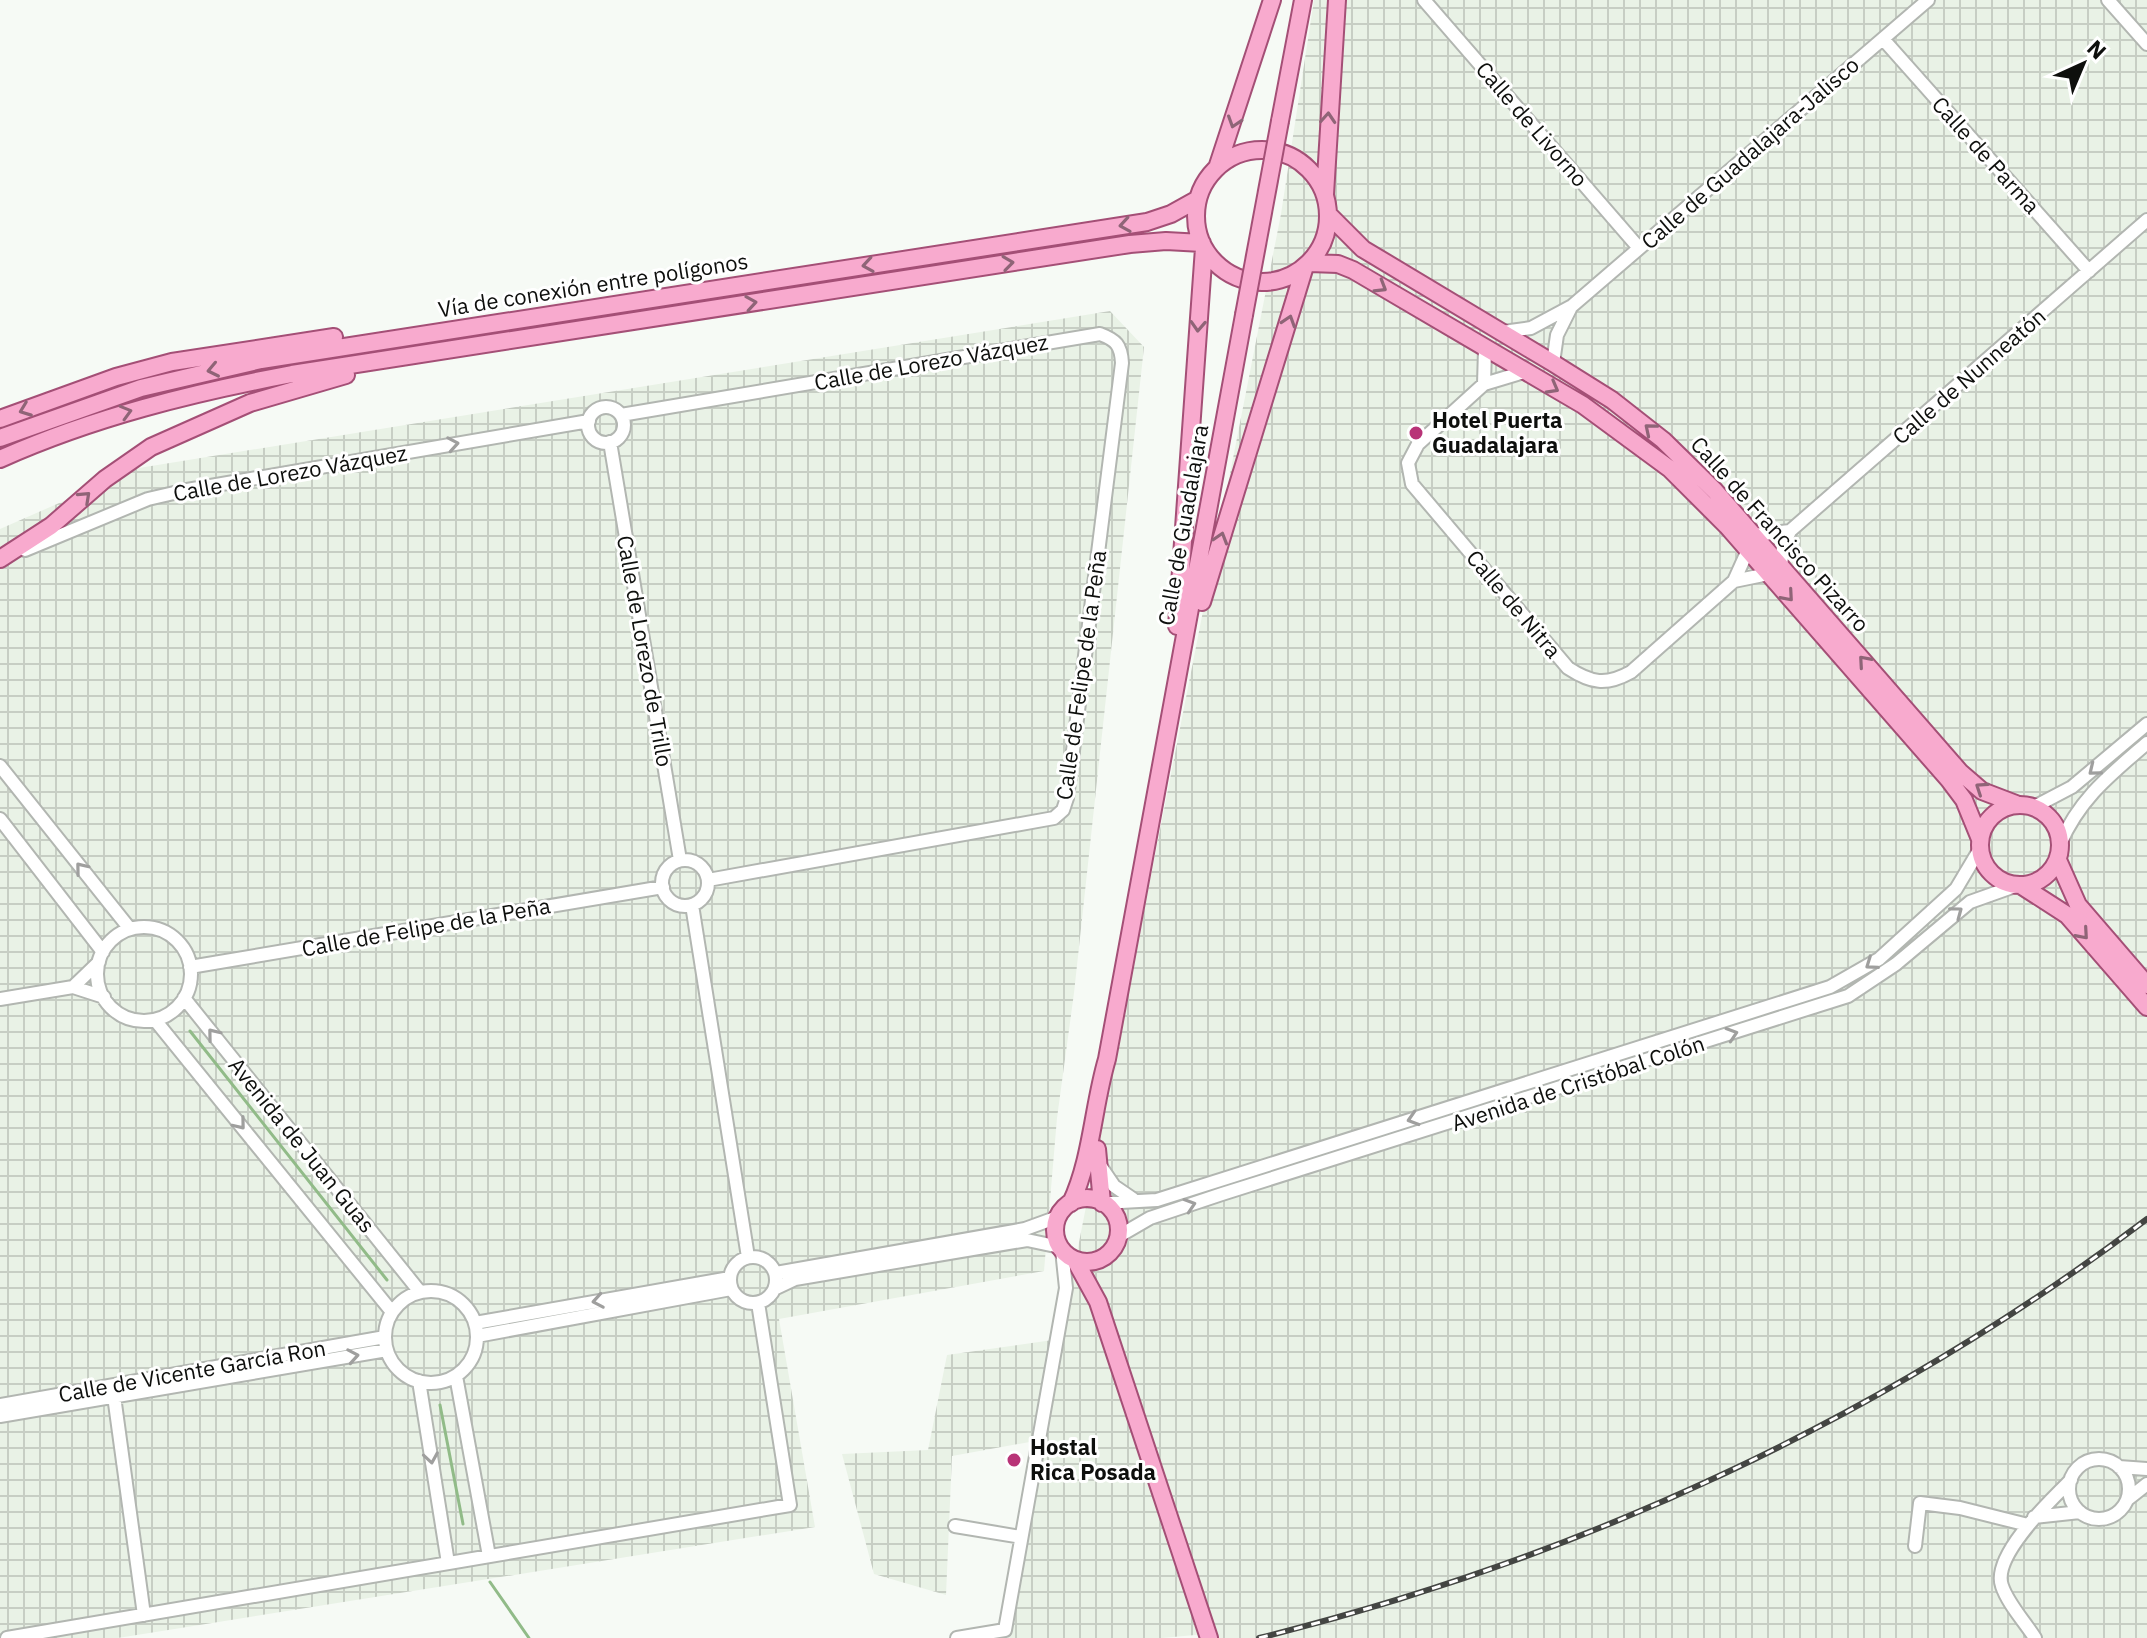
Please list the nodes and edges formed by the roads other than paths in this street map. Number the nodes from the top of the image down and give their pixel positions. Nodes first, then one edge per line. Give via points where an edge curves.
1 (1272, 0) edge
2 (1303, 0) edge
3 (1337, 0) edge
4 (1424, 0) edge
5 (1928, 0) edge
6 (2108, 0) edge
7 (1883, 39) junction
8 (2147, 44) edge
9 (1218, 165) junction
10 (1325, 196) junction
11 (1198, 199) junction
12 (1328, 214) junction
13 (2147, 220) edge
14 (1166, 241) junction
15 (1203, 246) junction
16 (1639, 248) junction
17 (1307, 264) junction
18 (2089, 271) junction
19 (1201, 280) junction
20 (677, 295) junction
21 (1572, 306) junction
22 (674, 315) junction
23 (1503, 332) junction
24 (1100, 334) joint
25 (1485, 349) junction
26 (1553, 363) junction
27 (1524, 372) junction
28 (1484, 384) junction
29 (621, 415) junction
30 (0, 419) edge
31 (589, 421) junction
32 (0, 438) edge
33 (610, 442) junction
34 (0, 459) edge
35 (1790, 531) junction
36 (1751, 542) junction
37 (0, 559) edge
38 (1775, 570) junction
39 (1734, 581) junction
40 (2147, 724) edge
41 (1168, 736) junction
42 (2147, 743) edge
43 (0, 766) edge
44 (2016, 804) junction
45 (2034, 807) junction
46 (0, 819) edge
47 (1149, 837) junction
48 (1980, 843) junction
49 (2059, 852) junction
50 (680, 860) junction
51 (708, 880) junction
52 (2019, 886) junction
53 (663, 887) junction
54 (692, 905) junction
55 (130, 929) junction
56 (101, 957) junction
57 (190, 967) junction
58 (2147, 985) edge
59 (73, 987) junction
60 (104, 997) junction
61 (184, 998) junction
62 (0, 999) edge
63 (2147, 1007) edge
64 (155, 1020) junction
65 (1107, 1059) junction
66 (1096, 1158) junction
67 (1136, 1200) junction
68 (1071, 1203) junction
69 (1102, 1203) junction
70 (1058, 1217) junction
71 (1119, 1236) junction
72 (748, 1257) junction
73 (1071, 1257) junction
74 (1100, 1260) junction
75 (776, 1273) junction
76 (731, 1283) junction
77 (776, 1288) junction
78 (1066, 1288) junction
79 (420, 1292) junction
80 (1098, 1302) junction
81 (758, 1303) junction
82 (392, 1312) junction
83 (476, 1330) junction
84 (386, 1344) junction
85 (456, 1376) junction
86 (419, 1381) junction
87 (114, 1396) junction
88 (0, 1405) edge
89 (0, 1416) edge
90 (2119, 1467) junction
91 (2147, 1469) edge
92 (2071, 1480) junction
93 (2147, 1484) edge
94 (2128, 1499) junction
95 (2080, 1512) junction
96 (2031, 1521) junction
97 (955, 1526) dead end
98 (1021, 1537) junction
99 (1915, 1546) dead end
100 (489, 1556) junction
101 (448, 1563) junction
102 (144, 1615) junction
103 (7, 1638) edge
104 (957, 1638) edge
105 (1209, 1638) edge
106 (2035, 1638) edge

1 -> 9 main road
2 - 41 main road, Calle de Guadalajara, bridge
10 -> 3 main road
4 - 16 street, Calle de Livorno
5 - 7 street, Calle de Guadalajara-Jalisco
6 - 8 street
7 - 16 street, Calle de Guadalajara-Jalisco
7 - 18 street, Calle de Parma
9 - 10 main road via 1240,153 1282,153 1315,177
9 - 11 main road
10 - 12 main road
11 - 15 main road via 1196,222
11 -> 20 main road, Vía de conexión entre polígonos via 1147,222
12 - 17 main road via 1322,244
12 - 23 main road, Calle de Francisco Pizarro via 1363,249
13 - 18 street, Calle de Nunneatón
14 - 15 main road, Vía de conexión entre polígonos
14 - 19 main road via 1194,261
22 -> 14 main road, Vía de conexión entre polígonos
15 - 17 main road via 1225,270 1251,281 1280,279
15 - 19 main road
16 - 21 street, Calle de Guadalajara-Jalisco
17 -> 25 main road, Calle de Francisco Pizarro via 1345,266
47 -> 17 main road via 1164,796 1203,595
18 - 35 street, Calle de Nunneatón
19 -> 41 main road
20 -> 30 main road via 599,297 201,356 116,377
20 -> 32 main road, Vía de conexión entre polígonos via 193,374
21 - 23 street, Calle de Guadalajara-Jalisco via 1531,328
21 - 26 street, Calle de Guadalajara-Jalisco via 1557,335
34 -> 22 main road, Vía de conexión entre polígonos via 106,418 201,392
37 -> 22 main road via 51,526 134,457 250,403 345,375
23 - 26 main road, Calle de Francisco Pizarro
24 - 29 street, Calle de Lorezo Vázquez
24 - 51 street, Calle de Felipe de la Peña via 1115,340 1122,363 1063,810 1054,818
25 - 27 main road, Calle de Francisco Pizarro
25 - 28 street
36 -> 26 main road, Calle de Francisco Pizarro via 1700,474 1654,432
27 - 28 street, Calle de Nitra
27 -> 36 main road, Calle de Francisco Pizarro via 1637,442
28 - 39 street, Calle de Nitra via 1418,444 1408,463 1412,484 1568,668 1590,682 1614,682
29 - 31 street via 603,408
29 - 33 street via 624,429
31 - 33 street via 592,436
37 -> 31 street, Calle de Lorezo Vázquez via 156,497
33 - 50 street, Calle de Lorezo de Trillo
35 - 36 street
35 - 38 street
36 - 38 main road, Calle de Francisco Pizarro
36 - 39 street, Calle de Nitra
38 - 39 street, Calle de Nitra
44 -> 38 main road, Calle de Francisco Pizarro via 1982,791 1960,772
38 -> 48 main road, Calle de Francisco Pizarro via 1957,789
40 -> 45 street via 2072,787
41 - 47 main road, Calle de Guadalajara
42 - 49 street via 2073,814
55 -> 43 street
44 - 45 main road
44 - 48 main road via 1987,821
45 - 49 main road via 2053,824
46 - 56 street
47 - 65 main road, Calle de Guadalajara
48 - 52 main road via 1991,871
48 -> 67 street, Avenida de Cristóbal Colón via 1956,889 1879,959 1830,987 1157,1200
49 - 52 main road via 2044,876
49 - 58 main road via 2078,905
50 - 51 street via 702,866
50 - 53 street via 667,868
51 - 54 street via 705,894
52 -> 63 main road via 2067,915
71 -> 52 street, Avenida de Cristóbal Colón via 1150,1218 1848,996 1970,902
53 - 54 street via 672,902
53 - 57 street, Calle de Felipe de la Peña
54 - 72 street
55 - 56 street via 116,936
55 - 57 street via 145,927 174,938
56 - 59 street
56 - 60 street via 97,977
57 - 61 street
59 - 60 street
59 - 62 street
60 - 64 street via 121,1015
61 - 64 street
79 -> 61 street, Avenida de Juan Guas
64 -> 82 street, Avenida de Juan Guas
65 - 66 main road, Calle de Guadalajara
65 - 68 main road, Calle de Guadalajara via 1085,1170
66 - 67 street via 1114,1186
66 - 69 main road, Calle de Guadalajara
67 - 69 street, Avenida de Cristóbal Colón
68 - 69 main road
68 - 70 main road
69 - 71 main road via 1116,1217
70 - 73 main road via 1055,1230
70 - 75 street via 1025,1229
71 - 74 main road
72 - 75 street via 762,1258
72 - 76 street via 736,1264
73 - 74 main road
73 - 77 street via 1027,1240 795,1279
73 - 78 street
73 - 78 street
73 - 80 main road
74 - 80 main road
75 - 77 street
76 - 81 street via 739,1299
76 - 83 street
77 - 81 street
78 - 98 street
79 - 82 street
79 - 83 street via 437,1290 463,1303
80 - 105 main road
81 - 100 street via 790,1505
82 - 84 street
83 - 85 street via 473,1355
84 - 86 street via 399,1370
87 -> 84 street
84 - 88 street, Calle de Vicente García Ron
85 - 86 street via 442,1382
85 - 100 street
86 -> 101 street
87 - 89 street
87 - 102 street
90 - 91 street
90 - 92 street via 2097,1459 2077,1470
90 - 94 street via 2129,1487
92 - 95 street via 2069,1491
92 - 96 street
93 - 94 street
94 - 95 street via 2113,1516 2090,1518
95 - 96 street
96 - 99 street via 1920,1503
96 - 106 street via 2002,1569 2001,1584
97 - 98 street
98 - 104 street via 1005,1630
100 - 101 street
101 - 102 street
102 - 103 street

